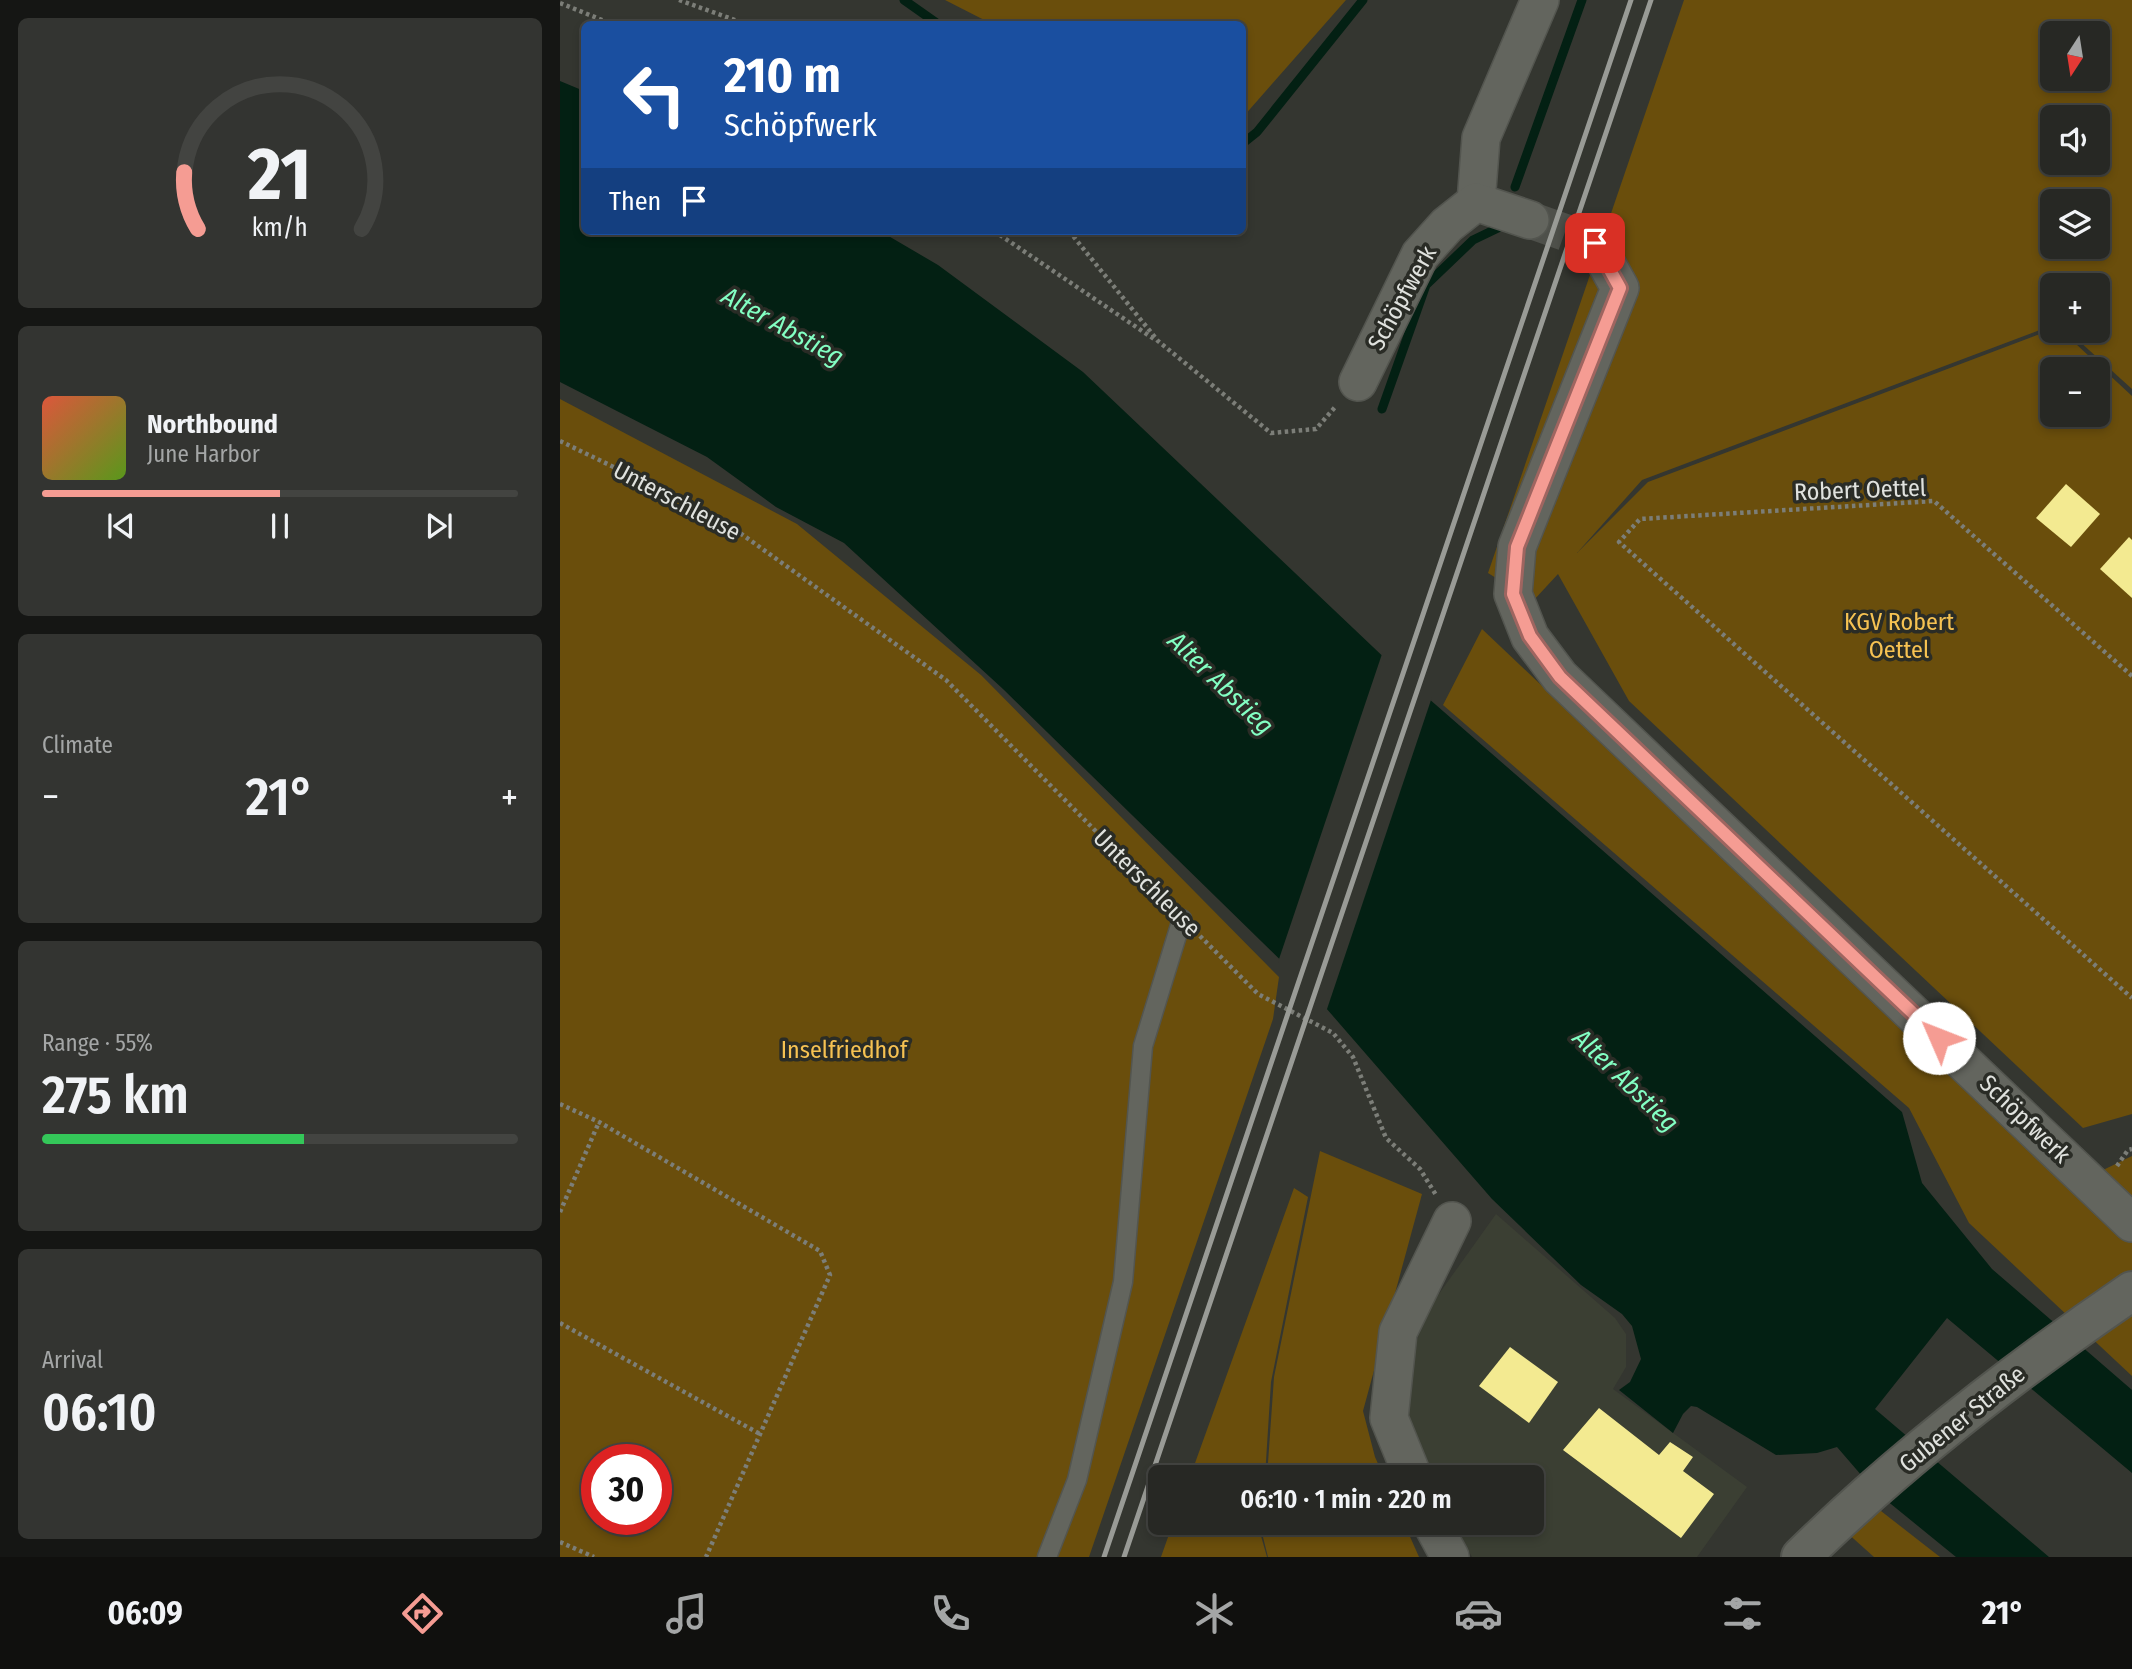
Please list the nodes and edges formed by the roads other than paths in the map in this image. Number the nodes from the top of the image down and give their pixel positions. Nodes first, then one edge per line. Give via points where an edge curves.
1 (1540, 0) edge
2 (1476, 202) junction
3 (1530, 220) tunnel mouth
4 (1595, 243) tunnel mouth
5 (1358, 382) road end
6 (1182, 919) road end
7 (1452, 1221) road end
8 (2132, 1223) edge
9 (2132, 1291) edge
10 (1408, 1465) edge
11 (1438, 1535) edge
12 (1047, 1557) edge
13 (1450, 1557) edge
14 (1801, 1557) edge

1 - 2 street via 1481,138
2 - 3 street
2 - 5 street, Schöpfwerk via 1420,254
4 - 8 street, Schöpfwerk via 1620,288 1517,547 1513,594 1530,636 1560,677
6 - 12 lane via 1143,1046 1124,1283 1077,1480
7 - 10 street via 1398,1332 1389,1418
9 - 14 main road, Gubener Straße via 1956,1419
11 - 13 street

